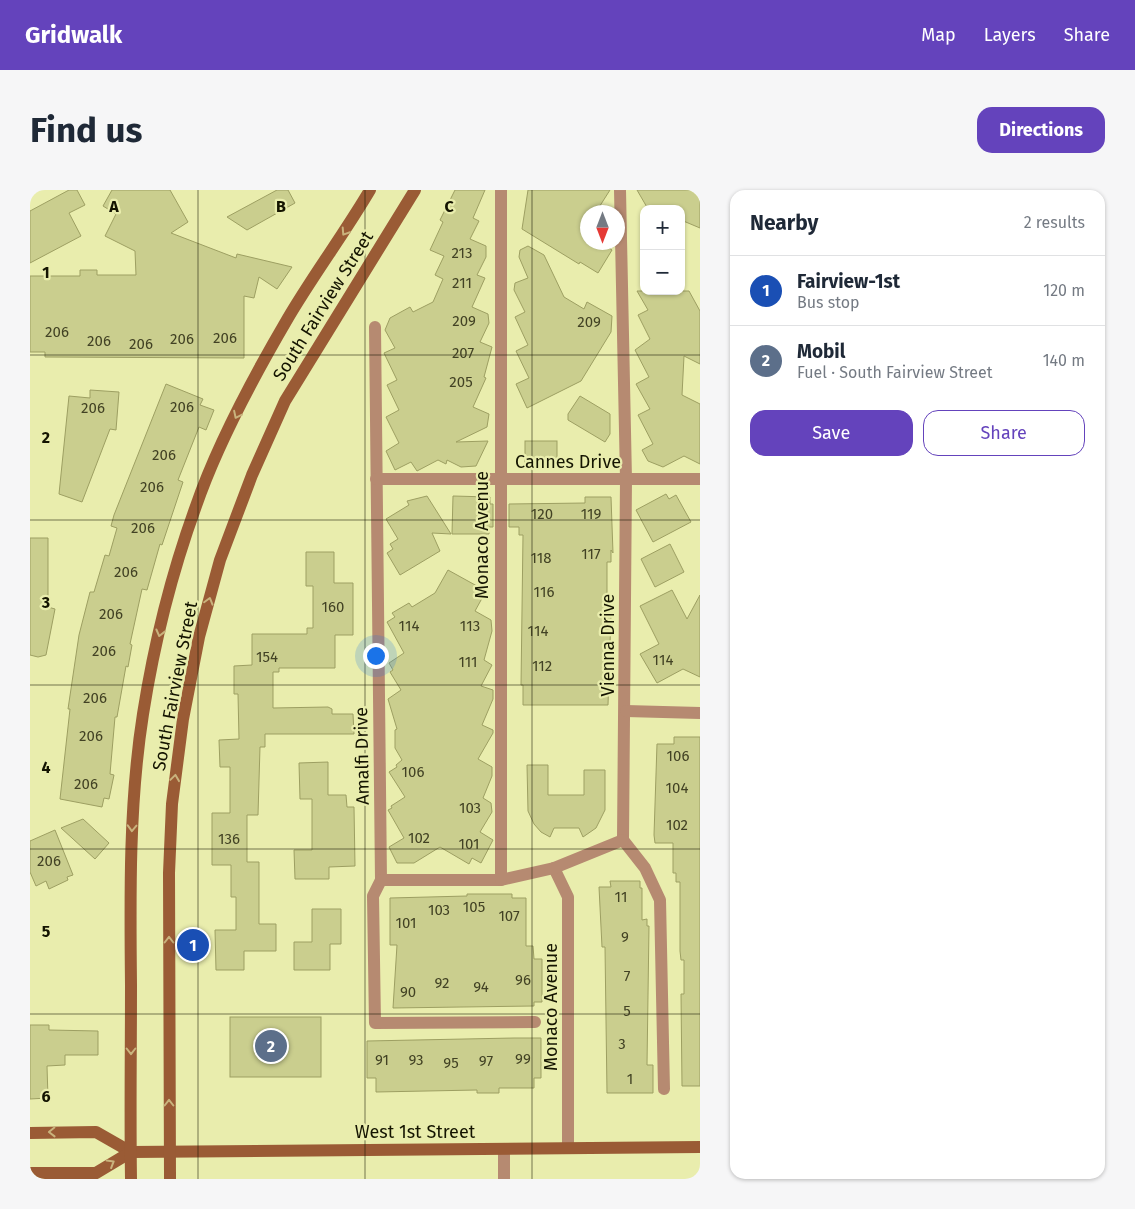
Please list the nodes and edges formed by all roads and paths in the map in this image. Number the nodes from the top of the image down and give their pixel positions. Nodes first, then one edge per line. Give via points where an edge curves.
1 (370, 190) edge
2 (415, 190) edge
3 (501, 190) edge
4 (620, 190) edge
5 (375, 327) dead end
6 (376, 479) junction
7 (499, 479) junction
8 (626, 479) junction
9 (700, 479) edge
10 (626, 711) junction
11 (700, 713) edge
12 (624, 840) junction
13 (554, 868) junction
14 (381, 880) junction
15 (501, 880) junction
16 (535, 1022) dead end
17 (664, 1089) dead end
18 (30, 1132) edge
19 (568, 1148) junction
20 (700, 1148) edge
21 (504, 1149) junction
22 (170, 1151) junction
23 (130, 1152) junction
24 (30, 1172) edge
25 (131, 1179) edge
26 (170, 1179) edge
27 (504, 1179) edge

1 -> 23 main road, South Fairview Street via 289,316 220,449 196,505 152,663 142,715 132,824
22 -> 2 main road, South Fairview Street via 169,873 172,804 198,637 220,560 252,475 285,401
3 - 7 street, Monaco Avenue
4 - 8 street, Vienna Drive
5 - 6 street, Amalfi Drive
6 - 7 street, Cannes Drive
6 - 14 street, Amalfi Drive
7 - 8 street, Cannes Drive
7 - 15 street, Monaco Avenue
8 - 9 street, Cannes Drive
8 - 10 street, Vienna Drive
10 - 11 street
10 - 12 street, Vienna Drive
12 - 13 street
12 - 17 street via 645,868 660,900
13 - 15 street
13 - 19 street, Monaco Avenue via 568,897
14 - 15 street
14 - 16 street, Amalfi Drive via 373,896 375,1023
23 -> 18 main road via 96,1132
19 - 20 main road, West 1st Street
19 - 21 main road, West 1st Street
21 - 22 main road, West 1st Street
21 - 27 street
22 - 23 main road, West 1st Street
22 - 26 main road, South Fairview Street
24 -> 23 main road, West 1st Street via 96,1172
23 - 25 main road, South Fairview Street

